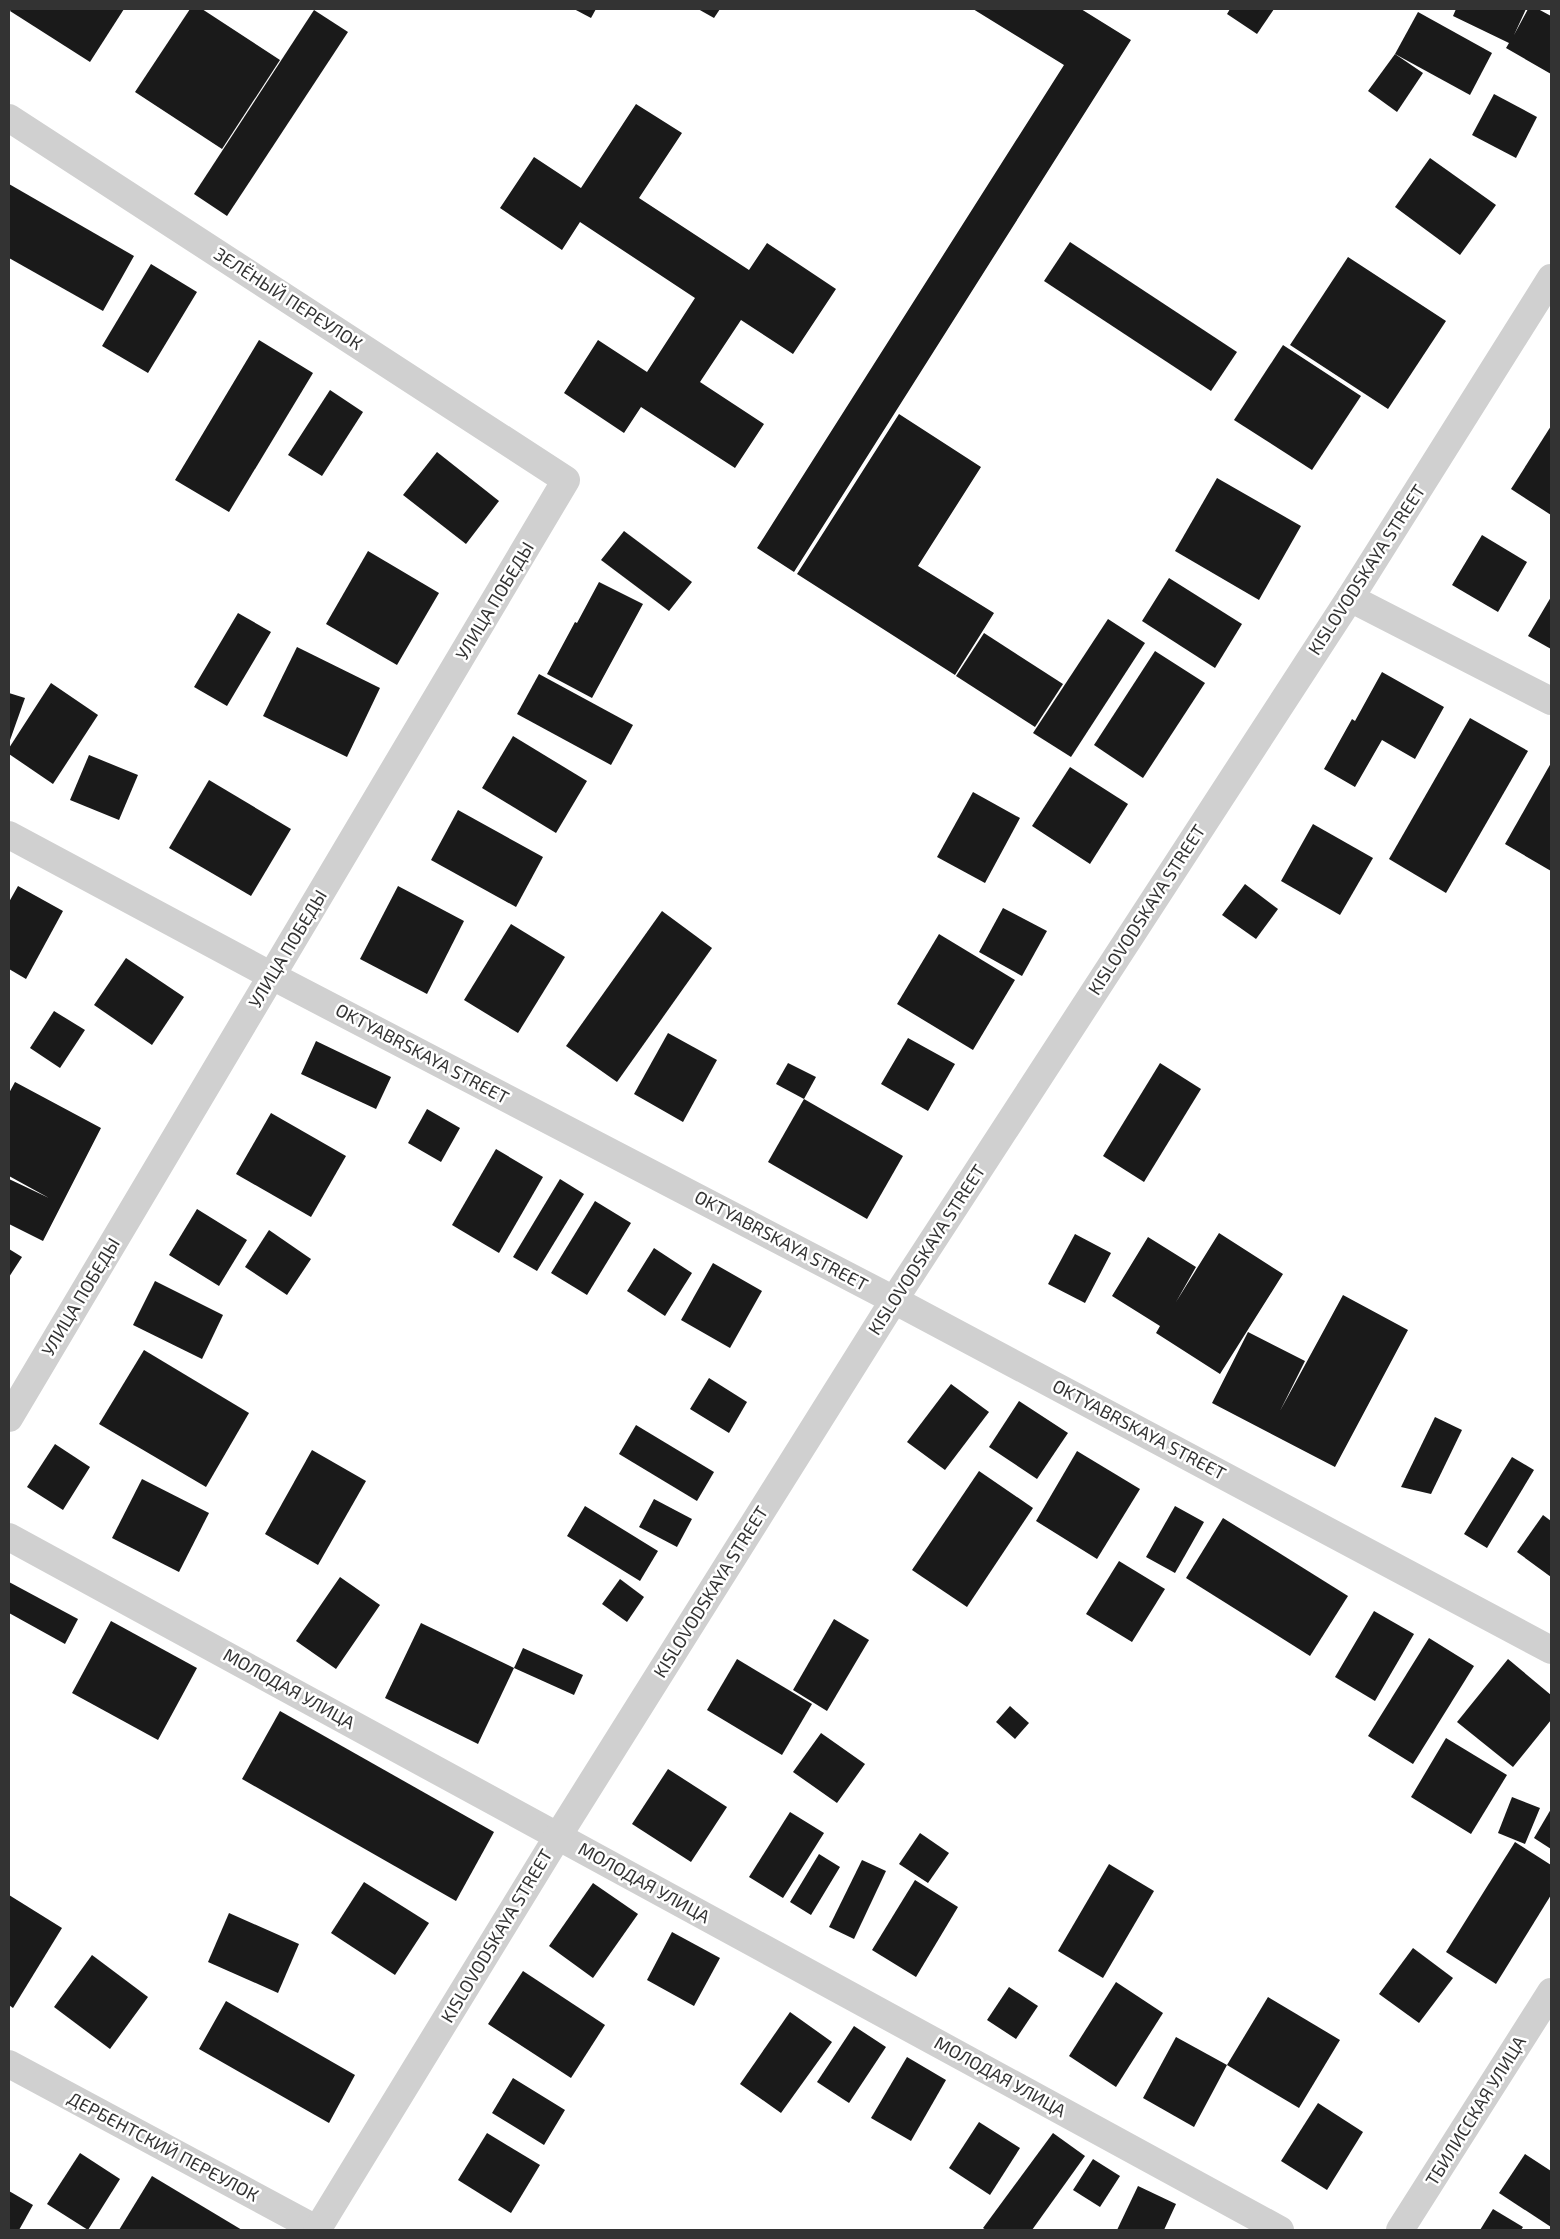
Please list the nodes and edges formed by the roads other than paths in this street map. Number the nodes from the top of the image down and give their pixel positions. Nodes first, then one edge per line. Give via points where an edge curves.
1 (9, 118) edge
2 (1551, 278) edge
3 (566, 480) joint
4 (1350, 598) junction
5 (1551, 701) edge
6 (9, 835) edge
7 (272, 976) junction
8 (894, 1300) junction
9 (9, 1418) edge
10 (9, 1537) edge
11 (1551, 1650) edge
12 (558, 1836) junction
13 (1551, 1992) edge
14 (9, 2064) edge
15 (317, 2230) edge
16 (1280, 2230) edge
17 (1400, 2230) edge

1 - 3 street, ЗЕЛЁНЫЙ ПЕРЕУЛОК
2 - 4 street, KISLOVODSKAYA STREET
3 - 7 street, УЛИЦА ПОБЕДЫ
4 - 5 street
4 - 8 street, KISLOVODSKAYA STREET
6 - 7 street, OKTYABRSKAYA STREET
7 - 8 street, OKTYABRSKAYA STREET
7 - 9 street, УЛИЦА ПОБЕДЫ
8 - 11 street, OKTYABRSKAYA STREET
8 - 12 street, KISLOVODSKAYA STREET
10 - 12 street, МОЛОДАЯ УЛИЦА
12 - 15 street, KISLOVODSKAYA STREET
12 - 16 street, МОЛОДАЯ УЛИЦА
13 - 17 street, ТБИЛИССКАЯ УЛИЦА
14 - 15 street, ДЕРБЕНТСКИЙ ПЕРЕУЛОК

